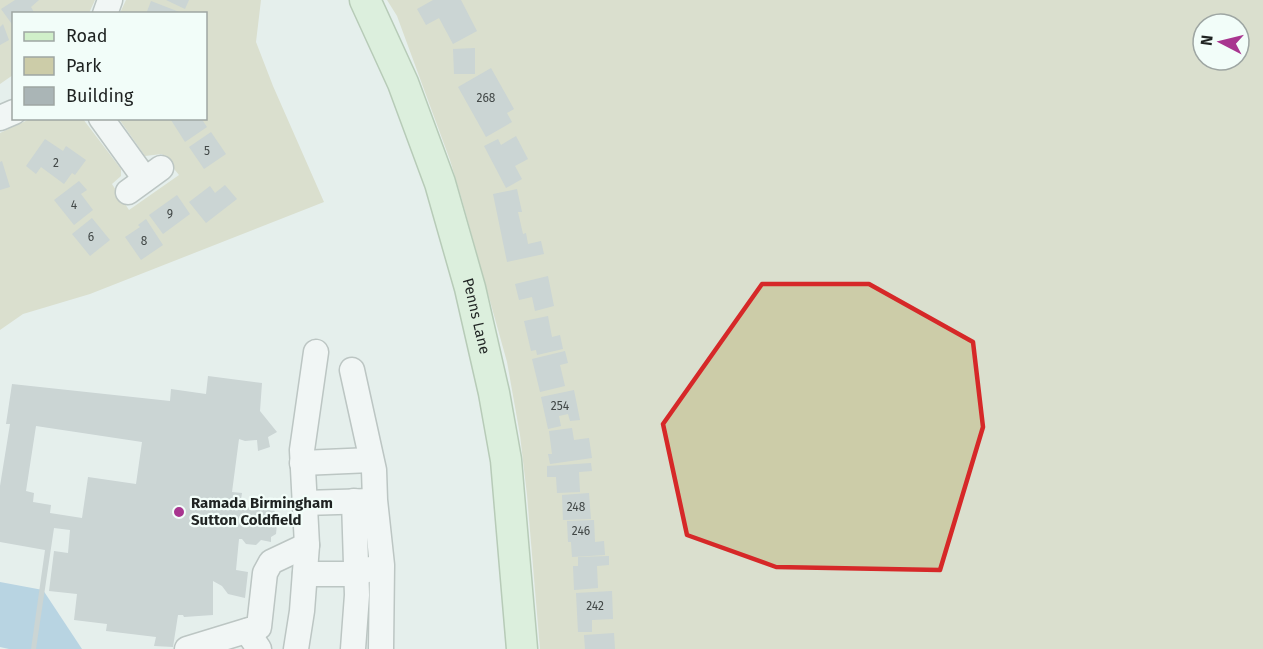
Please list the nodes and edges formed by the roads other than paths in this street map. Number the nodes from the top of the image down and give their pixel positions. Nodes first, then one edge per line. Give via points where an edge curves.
1 (365, 0) edge
2 (102, 120) edge
3 (145, 180) dead end
4 (316, 352) dead end
5 (352, 370) dead end
6 (371, 460) junction
7 (302, 463) junction
8 (364, 501) junction
9 (304, 503) junction
10 (307, 544) junction
11 (382, 565) junction
12 (305, 573) junction
13 (356, 574) junction
14 (253, 640) edge
15 (187, 649) edge
16 (296, 649) edge
17 (352, 649) edge
18 (381, 649) edge
19 (522, 649) edge

1 - 19 main road, Penns Lane via 403,83 440,183 470,288 506,460
2 - 3 street
4 - 7 street
5 - 6 street
6 - 7 street
6 - 8 street via 374,470
7 - 9 street
8 - 9 street
8 - 11 street
8 - 13 street
9 - 10 street
10 - 12 street
10 - 14 street via 271,562 265,573 259,627
11 - 13 street
11 - 18 street
12 - 13 street
12 - 16 street
13 - 17 street
14 - 15 street

